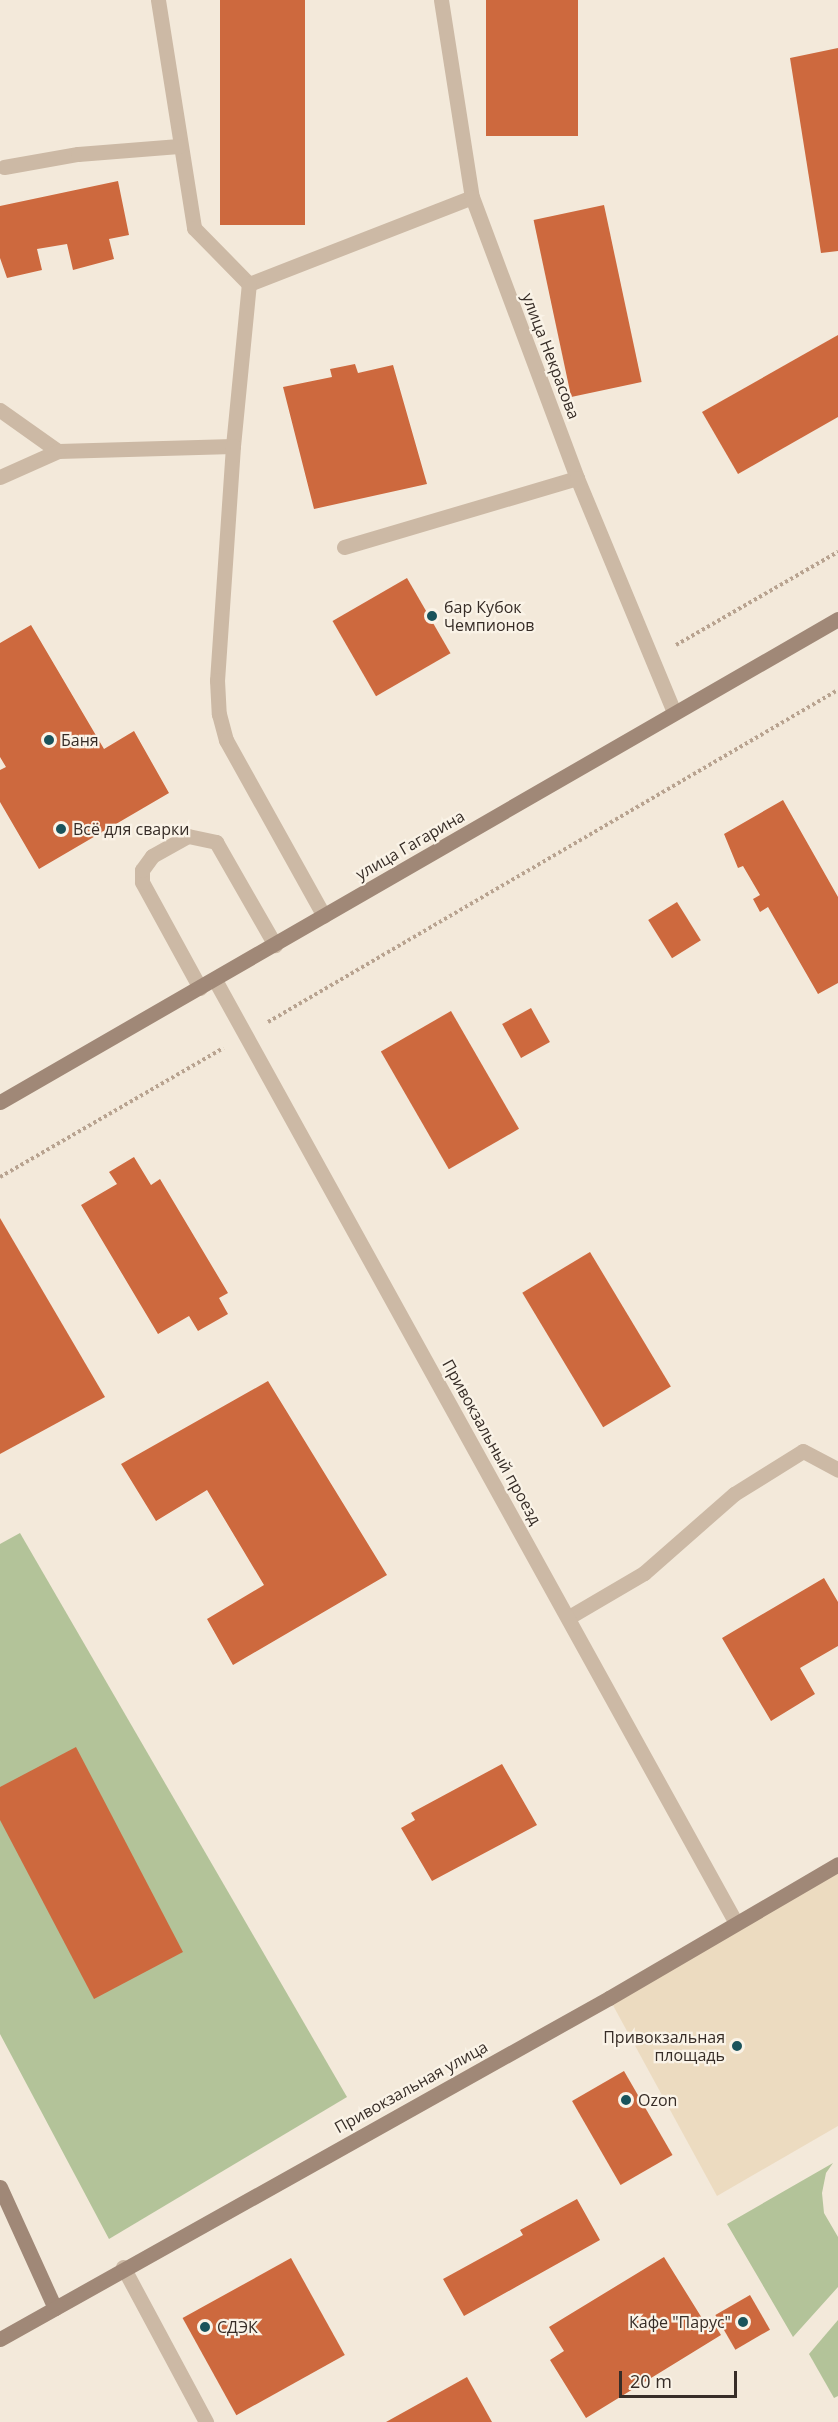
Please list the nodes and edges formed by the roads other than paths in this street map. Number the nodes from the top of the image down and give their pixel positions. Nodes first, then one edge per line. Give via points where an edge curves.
1 (158, 0) edge
2 (441, 0) edge
3 (179, 146) junction
4 (4, 167) dead end
5 (472, 197) junction
6 (249, 284) junction
7 (0, 410) edge
8 (233, 446) junction
9 (58, 451) junction
10 (0, 477) edge
11 (577, 478) junction
12 (344, 547) dead end
13 (838, 619) edge
14 (674, 712) junction
15 (324, 916) junction
16 (275, 945) junction
17 (215, 980) junction
18 (200, 988) junction
19 (0, 1102) edge
20 (838, 1470) edge
21 (569, 1617) junction
22 (838, 1864) edge
23 (736, 1923) junction
24 (0, 2187) edge
25 (123, 2267) junction
26 (55, 2308) junction
27 (0, 2339) edge
28 (206, 2422) edge

1 - 3 street
2 - 5 street, улица Некрасова
3 - 4 street via 78,154
3 - 6 street via 194,228
5 - 6 street
5 - 11 street, улица Некрасова
6 - 8 street
7 - 9 street
8 - 9 street
8 - 15 street via 217,680 219,714 226,740
9 - 10 street
11 - 12 street
11 - 14 street, улица Некрасова
13 - 14 street, улица Гагарина
14 - 15 street, улица Гагарина
15 - 16 street, улица Гагарина
16 - 17 street, улица Гагарина
16 - 18 street via 216,842 188,836 170,846 153,856 142,870 142,882
17 - 18 street, улица Гагарина
17 - 21 street, Привокзальный проезд
18 - 19 street, улица Гагарина
20 - 21 street via 803,1451 734,1494 644,1574
21 - 23 street, Привокзальный проезд
22 - 23 street, Привокзальная улица
23 - 25 street, Привокзальная улица via 609,1998
24 - 26 street
25 - 26 street, Привокзальная улица
25 - 28 street
26 - 27 street, Привокзальная улица

